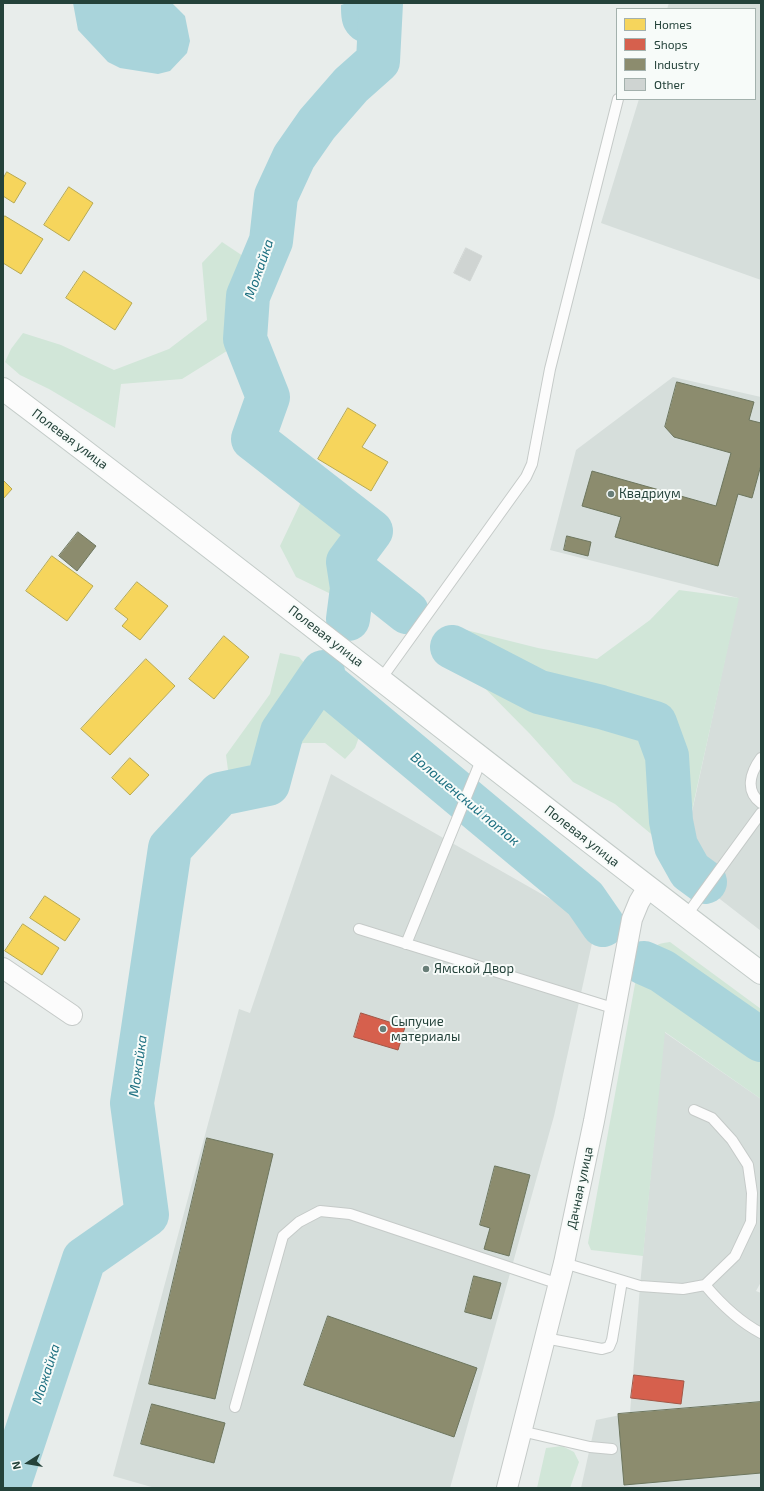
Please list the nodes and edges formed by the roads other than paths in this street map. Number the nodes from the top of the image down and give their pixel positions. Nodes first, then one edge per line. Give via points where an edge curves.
1 (618, 100) edge
2 (3, 389) edge
3 (381, 679) junction
4 (482, 758) junction
5 (761, 758) edge
6 (761, 803) edge
7 (761, 813) edge
8 (648, 887) junction
9 (686, 916) junction
10 (359, 929) dead end
11 (406, 944) junction
12 (3, 968) edge
13 (761, 973) edge
14 (616, 1009) junction
15 (72, 1015) dead end
16 (694, 1110) dead end
17 (564, 1263) junction
18 (622, 1281) junction
19 (559, 1284) junction
20 (705, 1285) junction
21 (761, 1333) edge
22 (545, 1338) junction
23 (235, 1407) dead end
24 (521, 1431) junction
25 (612, 1449) dead end
26 (507, 1488) edge

1 - 3 lane via 550,369 532,464 526,477
2 - 3 main road, Полевая улица
3 - 4 main road, Полевая улица
4 - 8 main road, Полевая улица
4 - 11 lane
5 - 6 lane via 751,776 750,788
7 - 9 lane
8 - 9 main road, Полевая улица
8 - 14 street, Дачная улица via 632,919
9 - 13 main road, Полевая улица
10 - 11 lane
11 - 14 lane
12 - 15 street
14 - 17 street, Дачная улица
16 - 20 lane via 712,1118 732,1140 748,1165 752,1193 752,1222 735,1256
17 - 18 lane
17 - 19 street, Дачная улица
18 - 20 lane via 640,1286 682,1289
18 - 22 lane via 609,1347 602,1349
19 - 22 street, Дачная улица
19 - 23 lane via 383,1224 350,1214 320,1211 299,1222 283,1236
20 - 21 lane via 723,1305 749,1327
22 - 24 street, Дачная улица
24 - 25 lane
24 - 26 street, Дачная улица

